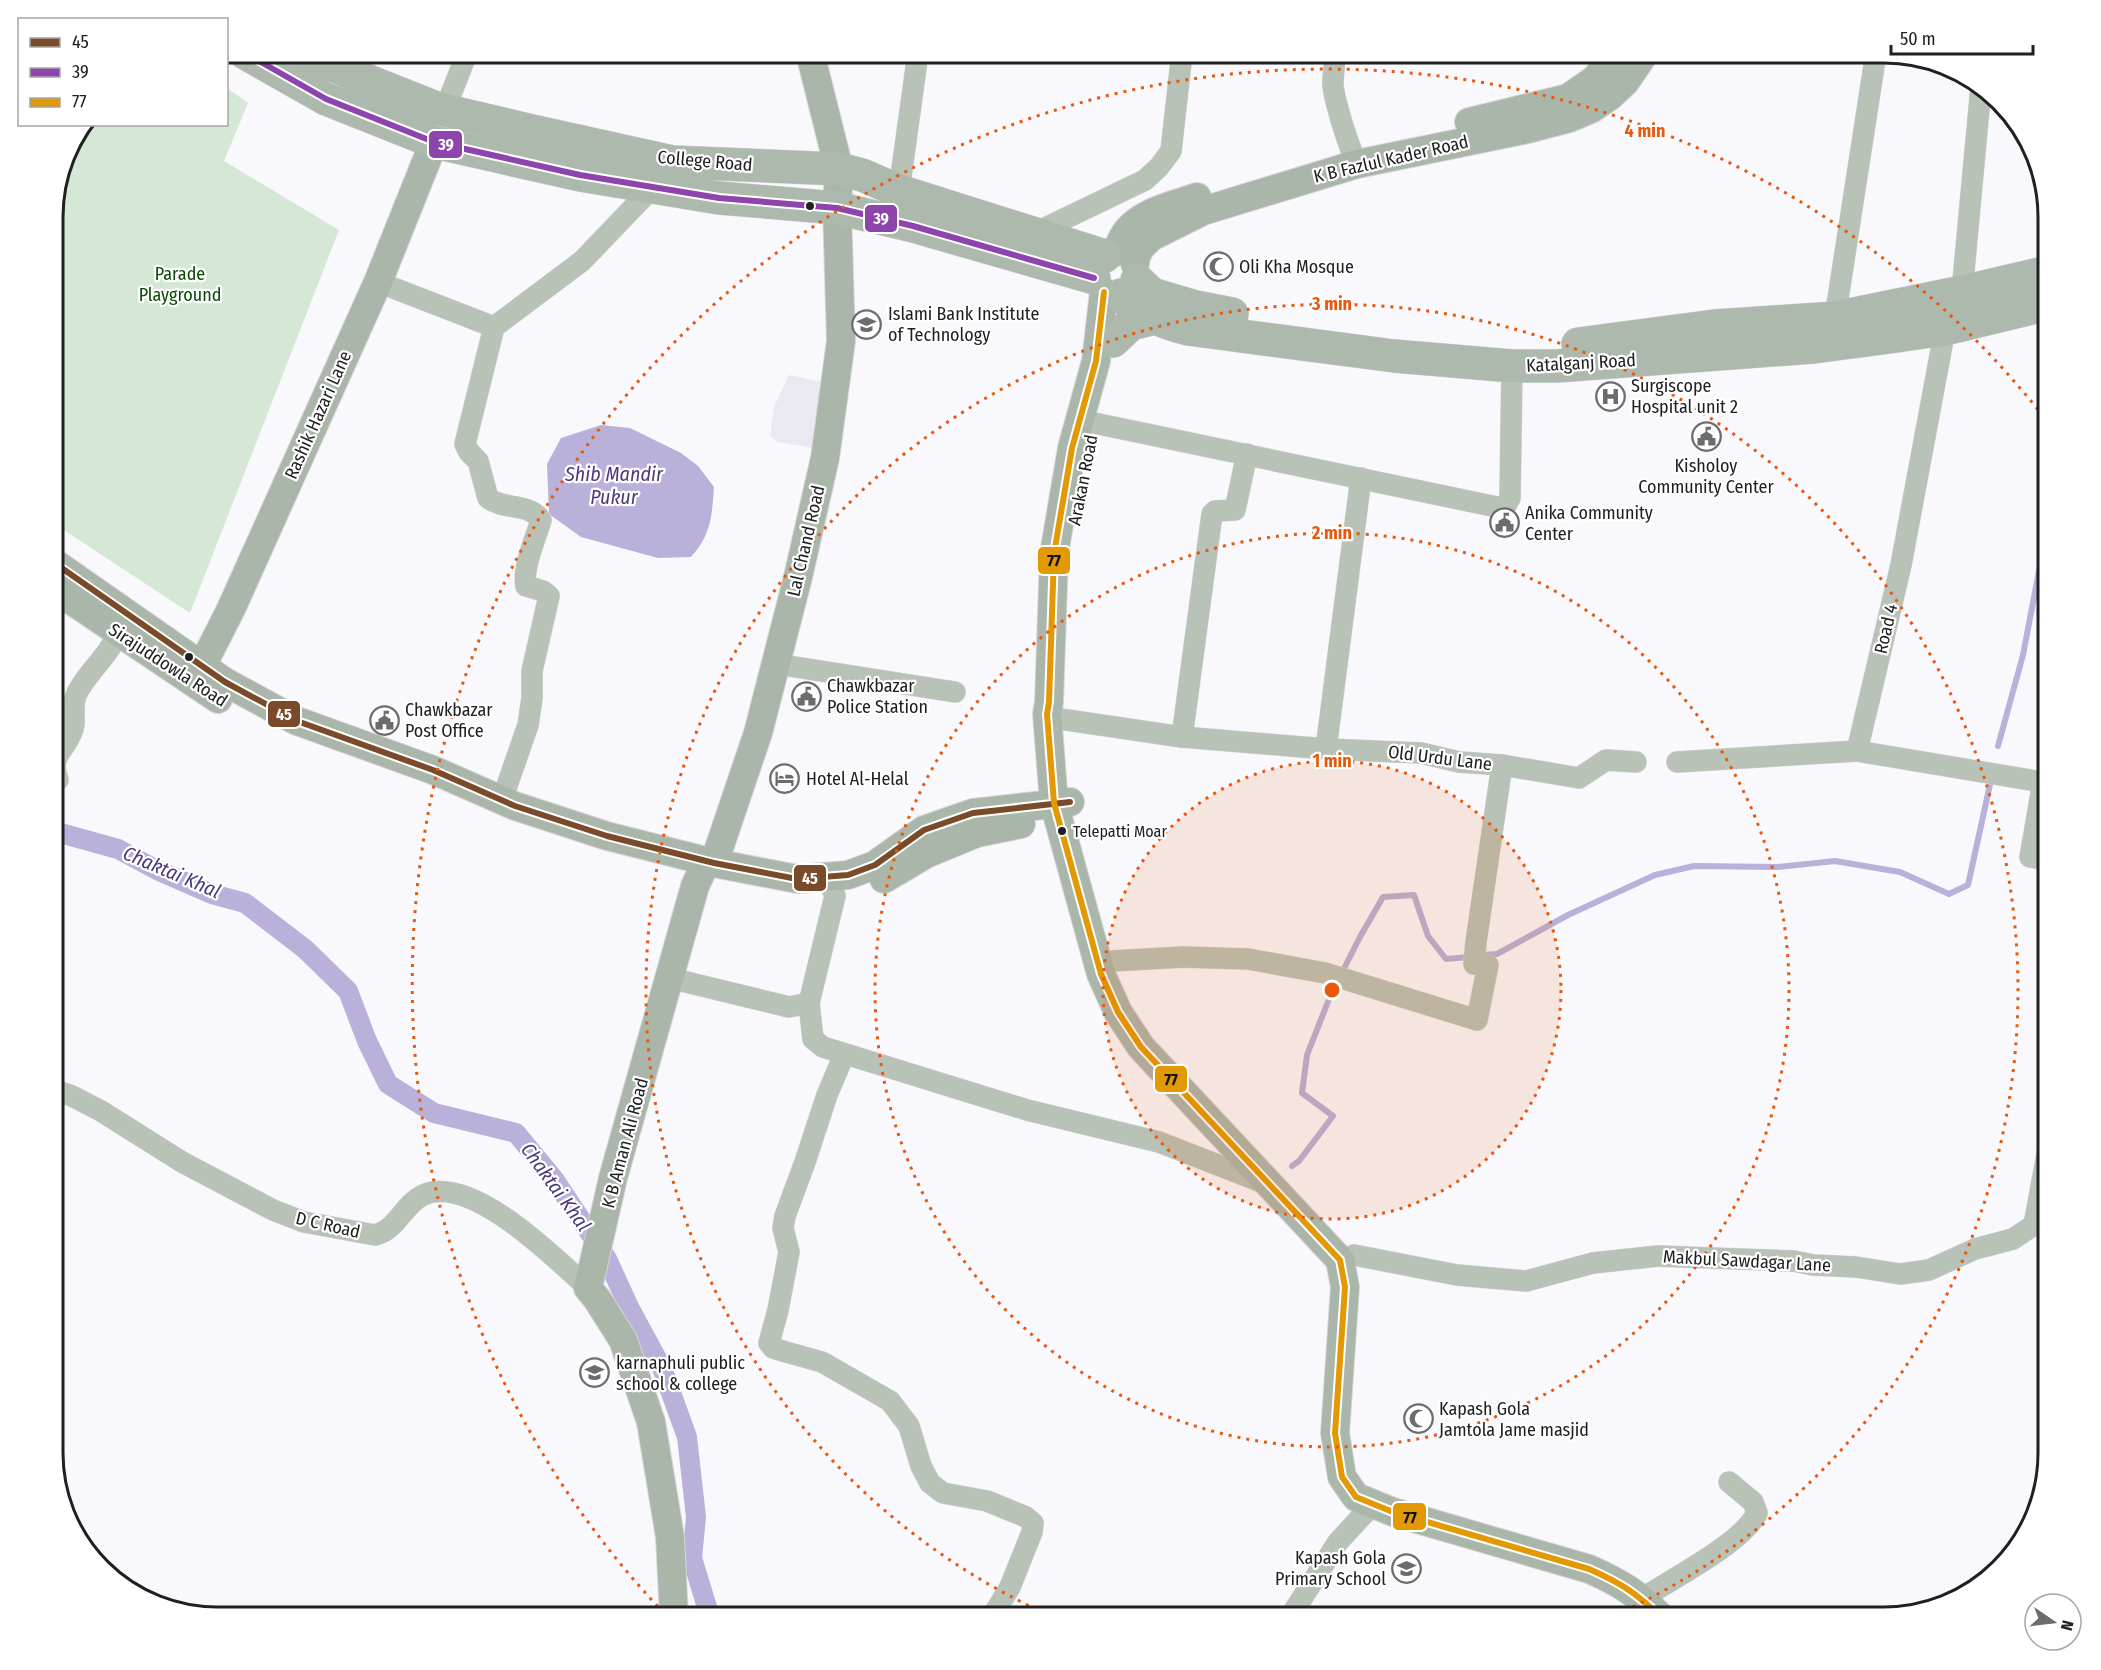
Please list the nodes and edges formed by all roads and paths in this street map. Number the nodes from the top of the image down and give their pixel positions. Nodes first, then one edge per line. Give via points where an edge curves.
1 (264, 63) edge
2 (330, 63) edge
3 (463, 63) edge
4 (813, 63) edge
5 (916, 63) edge
6 (1181, 63) edge
7 (1335, 63) edge
8 (1609, 63) edge
9 (1637, 63) edge
10 (1874, 63) edge
11 (1980, 97) edge
12 (442, 109) junction
13 (434, 142) junction
14 (1353, 155) junction
15 (839, 169) junction
16 (652, 187) junction
17 (899, 191) junction
18 (837, 208) junction
19 (1035, 233) junction
20 (1116, 274) junction
21 (2038, 275) edge
22 (378, 282) junction
23 (1962, 292) junction
24 (2038, 307) edge
25 (1156, 318) junction
26 (1835, 318) junction
27 (494, 327) junction
28 (1945, 329) junction
29 (1113, 341) junction
30 (1512, 366) junction
31 (1094, 423) junction
32 (1247, 454) junction
33 (1361, 478) junction
34 (63, 570) edge
35 (63, 595) edge
36 (118, 632) junction
37 (776, 664) junction
38 (194, 673) junction
39 (955, 692) dead end
40 (1060, 719) junction
41 (1182, 736) junction
42 (63, 748) edge
43 (1326, 749) junction
44 (1857, 752) junction
45 (1636, 762) dead end
46 (1677, 762) dead end
47 (1502, 765) junction
48 (2038, 781) edge
49 (502, 800) junction
50 (1063, 809) junction
51 (2038, 820) edge
52 (2038, 858) edge
53 (710, 871) junction
54 (831, 887) junction
55 (1112, 961) junction
56 (682, 981) junction
57 (809, 1003) junction
58 (844, 1055) junction
59 (63, 1093) edge
60 (1267, 1181) junction
61 (619, 1182) junction
62 (2038, 1205) edge
63 (2025, 1231) junction
64 (2038, 1234) edge
65 (1347, 1258) junction
66 (593, 1294) junction
67 (1730, 1482) dead end
68 (1373, 1504) junction
69 (1656, 1605) edge
70 (674, 1607) edge
71 (998, 1607) edge
72 (1296, 1607) edge

1 - 13 main road, College Road via 326,99
2 - 12 main road, College Road
3 - 12 street
4 - 15 main road, Lal Chand Road
5 - 17 street
6 - 19 street via 1171,151 1159,167 1145,180
7 - 14 street via 1333,85
8 - 14 main road, K B Fazlul Kader Road via 1594,80 1568,98
9 - 14 main road, K B Fazlul Kader Road via 1610,96 1570,118 1528,129
10 - 26 street
11 - 23 street
12 - 15 main road, College Road via 673,162
13 - 16 main road, College Road via 530,165
13 - 22 main road, Rashik Hazari Lane
14 - 20 main road, K B Fazlul Kader Road via 1153,213 1127,231
15 - 17 main road, College Road
15 - 18 main road, Lal Chand Road
16 - 18 main road, College Road via 719,198
16 - 27 street via 582,261
17 - 19 main road, College Road
18 - 20 main road, College Road
18 - 37 main road, Lal Chand Road via 841,341 825,458
19 - 20 main road, College Road
20 - 25 main road, Katalganj Road via 1129,303
20 - 26 main road, Katalganj Road via 1152,294 1196,307 1264,320 1442,343 1553,346 1714,326
20 - 29 main road, Arakan Road
20 - 50 main road, Arakan Road via 1072,448 1054,554 1047,714
21 - 23 main road, Katalganj Road
22 - 27 street
22 - 38 main road, Rashik Hazari Lane via 231,609
23 - 26 main road, Katalganj Road
24 - 28 main road, Katalganj Road
25 - 29 main road via 1131,324
25 - 30 main road, Katalganj Road via 1171,325 1222,334 1394,356
27 - 49 street via 465,444 478,461 488,498 504,506 528,510 541,520 525,583 549,596 532,671 528,725
28 - 30 main road, Katalganj Road via 1803,348
28 - 44 street, Road 4 via 1901,565
29 - 31 main road, Arakan Road
30 - 33 street via 1510,498 1505,507
31 - 32 street
31 - 40 main road, Arakan Road via 1070,554
32 - 33 street
32 - 41 street via 1235,510 1212,514
33 - 43 street
34 - 38 main road, Sirajuddowla Road
35 - 36 main road, Sirajuddowla Road
36 - 38 main road, Sirajuddowla Road
36 - 42 street via 76,694 72,734
37 - 39 street
37 - 53 main road, Lal Chand Road via 758,733
38 - 49 main road, Sirajuddowla Road via 297,721 433,770
38 - 53 main road, Sirajuddowla Road via 245,715 296,740 599,846
40 - 41 street, Old Urdu Lane
40 - 50 main road, Arakan Road
41 - 43 street, Old Urdu Lane
43 - 47 street, Old Urdu Lane via 1421,753 1459,762
44 - 46 street
44 - 48 street
45 - 47 street, Old Urdu Lane via 1606,760 1579,778
47 - 55 street via 1476,942 1474,964 1488,965 1477,1020 1325,973 1248,959
49 - 53 main road, Sirajuddowla Road
50 - 54 main road, Sirajuddowla Road via 977,833 927,854 866,889
50 - 55 main road, Arakan Road
50 - 60 main road, Arakan Road via 1101,974 1118,1012 1141,1047
51 - 52 street via 2030,857
53 - 54 main road, Sirajuddowla Road via 740,884 788,892
53 - 56 main road, K B Aman Ali Road
53 - 61 main road, K B Aman Ali Road via 692,898
54 - 57 street
55 - 65 main road, Arakan Road via 1153,1045
56 - 57 street via 789,1006
56 - 61 main road, K B Aman Ali Road
57 - 58 street via 813,1039
58 - 60 street via 1028,1110 1160,1142
58 - 71 street via 826,1095 785,1216 783,1228 789,1252 769,1343 822,1362 890,1401 909,1426 930,1483 943,1493 987,1501 1033,1522 1010,1587
59 - 66 street, D C Road via 101,1111 182,1162 304,1222 375,1236 391,1227 423,1195 455,1193 500,1214 535,1240
60 - 65 main road, Arakan Road
61 - 66 main road, K B Aman Ali Road
62 - 63 street via 2034,1225
63 - 64 street
63 - 65 street, Makbul Sawdagar Lane via 1929,1270 1900,1274 1794,1261 1658,1256 1593,1263 1526,1281
65 - 68 main road via 1335,1433 1342,1477 1356,1497
65 - 69 main road via 1360,1285 1347,1417 1354,1460 1369,1488 1398,1504 1575,1556 1617,1573
66 - 70 main road via 623,1340 651,1422 670,1537
67 - 69 street via 1754,1502 1757,1513 1752,1523
68 - 69 main road via 1589,1569 1618,1581
68 - 72 street via 1338,1542

